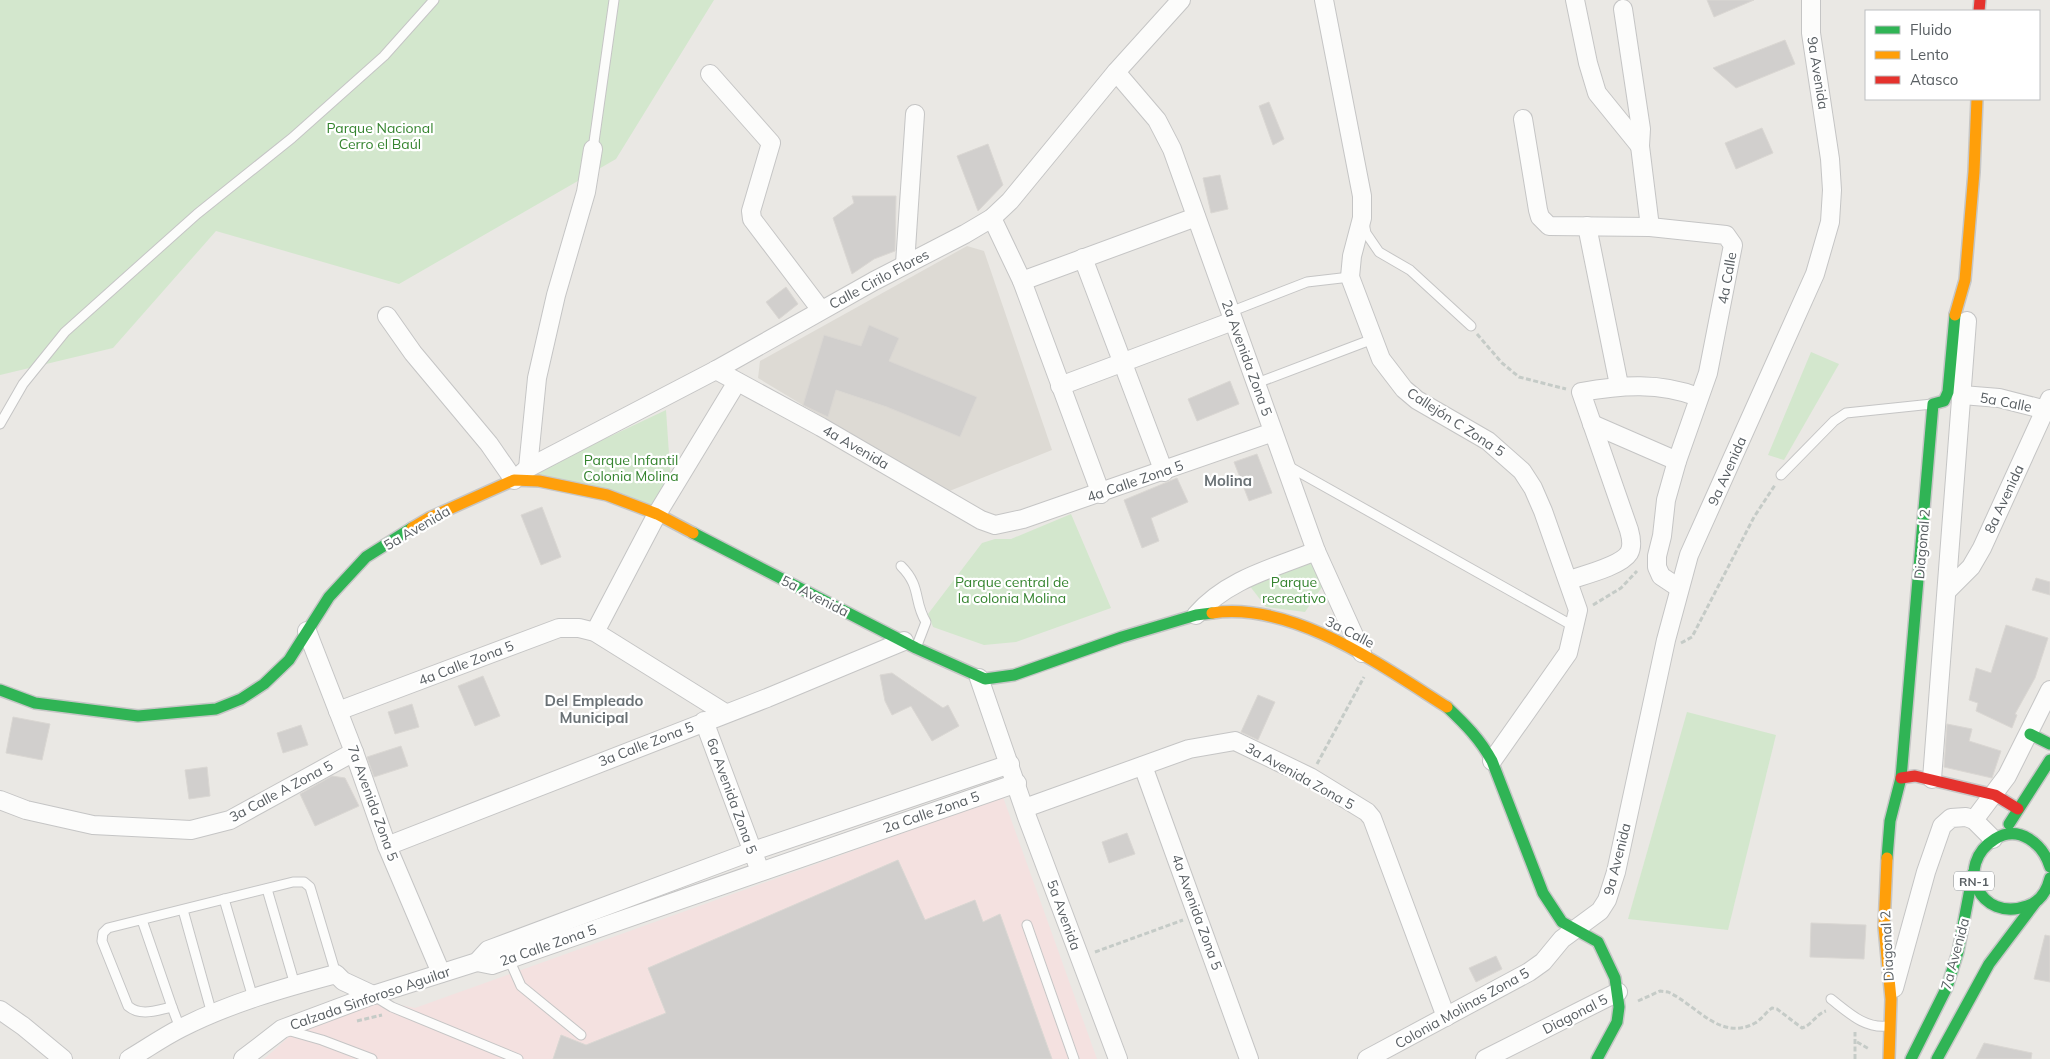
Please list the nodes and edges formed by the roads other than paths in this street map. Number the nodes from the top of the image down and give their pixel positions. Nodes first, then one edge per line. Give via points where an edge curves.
1 (434, 0) edge
2 (614, 0) edge
3 (1181, 0) edge
4 (1324, 0) edge
5 (1575, 0) edge
6 (1811, 0) edge
7 (1623, 9) dead end
8 (1116, 72) junction
9 (710, 74) dead end
10 (1976, 100) edge
11 (915, 114) dead end
12 (1522, 119) dead end
13 (1640, 146) junction
14 (593, 149) joint
15 (1196, 217) junction
16 (992, 218) junction
17 (1362, 218) junction
18 (1587, 226) junction
19 (1650, 226) junction
20 (1083, 258) junction
21 (905, 264) junction
22 (1350, 277) junction
23 (1965, 280) junction
24 (1022, 281) junction
25 (821, 310) junction
26 (387, 316) dead end
27 (1232, 317) junction
28 (1471, 326) road end
29 (1373, 339) junction
30 (1122, 363) junction
31 (716, 370) junction
32 (737, 382) junction
33 (1257, 383) junction
34 (1619, 385) junction
35 (1060, 386) junction
36 (1962, 395) junction
37 (1698, 397) junction
38 (1933, 404) junction
39 (2048, 407) edge
40 (0, 424) edge
41 (1592, 424) junction
42 (1273, 432) junction
43 (1677, 461) junction
44 (1287, 466) junction
45 (528, 468) junction
46 (1164, 472) junction
47 (1781, 475) road end
48 (514, 480) junction
49 (1100, 494) junction
50 (657, 514) junction
51 (995, 525) joint
52 (1316, 551) junction
53 (901, 566) dead end
54 (1569, 580) junction
55 (1679, 588) junction
56 (1947, 591) junction
57 (1196, 615) junction
58 (1575, 628) junction
59 (307, 631) junction
60 (595, 632) junction
61 (910, 645) junction
62 (1367, 657) junction
63 (979, 678) junction
64 (0, 690) edge
65 (2050, 690) edge
66 (338, 711) junction
67 (725, 713) junction
68 (704, 722) junction
69 (2030, 734) junction
70 (2050, 744) edge
71 (354, 752) junction
72 (2050, 760) edge
73 (1492, 761) junction
74 (1010, 764) junction
75 (1143, 766) junction
76 (1900, 778) junction
77 (1932, 779) junction
78 (1017, 783) junction
79 (1995, 794) junction
80 (0, 800) edge
81 (1024, 808) junction
82 (2018, 809) junction
83 (1974, 820) junction
84 (1998, 837) junction
85 (388, 846) junction
86 (753, 851) junction
87 (2047, 854) edge
88 (760, 870) junction
89 (1973, 871) junction
90 (2050, 878) edge
91 (267, 889) junction
92 (224, 900) junction
93 (2042, 900) edge
94 (183, 910) junction
95 (142, 920) junction
96 (1027, 925) dead end
97 (1573, 930) junction
98 (508, 959) junction
99 (477, 962) junction
100 (441, 973) junction
101 (336, 974) junction
102 (295, 985) junction
103 (1618, 992) junction
104 (373, 995) junction
105 (253, 998) junction
106 (1831, 999) dead end
107 (1891, 999) junction
108 (172, 1007) junction
109 (0, 1010) edge
110 (212, 1014) junction
111 (1446, 1017) junction
112 (1891, 1026) junction
113 (180, 1028) junction
114 (282, 1029) junction
115 (581, 1035) dead end
116 (63, 1059) edge
117 (129, 1059) edge
118 (243, 1059) edge
119 (372, 1059) edge
120 (518, 1059) edge
121 (1074, 1059) edge
122 (1118, 1059) edge
123 (1249, 1059) edge
124 (1367, 1059) edge
125 (1485, 1059) edge
126 (1597, 1059) edge
127 (1889, 1059) edge
128 (1911, 1059) edge
129 (1937, 1059) edge

1 - 40 lane via 384,56 65,332 23,384
2 - 14 lane
3 - 8 street, Calle Cirilo Flores
4 - 17 street, Callejón C Zona 5 via 1362,196
5 - 13 street via 1597,93
6 - 55 street, 9a Avenida via 1812,33 1830,159 1830,222 1815,274 1689,555
7 - 13 street
8 - 15 street, 2a Avenida Zona 5 via 1165,132
8 - 16 street, Calle Cirilo Flores via 1010,201
9 - 25 street via 771,143 751,211 752,219
10 - 23 street
11 - 21 street
12 - 18 street, 4a Calle via 1540,216 1549,226
13 - 19 street
14 - 45 street via 586,192 556,295 537,378
15 - 20 street
15 - 27 street, 2a Avenida Zona 5
16 - 21 street, Calle Cirilo Flores
16 - 24 street
17 - 22 street, Callejón C Zona 5
17 - 28 lane via 1366,233 1379,252 1410,270
18 - 19 street, 4a Calle
18 - 34 street
19 - 37 street, 4a Calle via 1726,235 1733,245 1708,373
20 - 24 street
20 - 30 street
21 - 25 street, Calle Cirilo Flores
22 - 27 lane via 1307,282
22 - 29 street, Callejón C Zona 5
23 - 36 street via 1968,302
23 - 38 street via 1956,306 1948,392 1944,401
24 - 35 street
25 - 31 street, Calle Cirilo Flores
26 - 48 street
27 - 30 street
27 - 33 street, 2a Avenida Zona 5
29 - 33 lane
29 - 54 street, Callejón C Zona 5 via 1381,359 1404,389 1417,400 1488,441 1522,471 1543,510
30 - 35 street
30 - 46 street
31 - 32 street, 4a Avenida
31 - 45 street, Calle Cirilo Flores
32 - 50 street
32 - 51 street, 4a Avenida
33 - 42 street, 2a Avenida Zona 5
34 - 37 street via 1666,388
34 - 41 street via 1581,392
35 - 49 street
36 - 39 street, 5a Calle
36 - 56 street
37 - 43 street, 4a Calle
38 - 47 lane via 1846,413
38 - 76 street, Diagonal 2
39 - 56 street, 8a Avenida via 1982,548 1971,567
41 - 43 street
41 - 54 street via 1629,530 1631,547 1624,559
42 - 44 street, 2a Avenida Zona 5
42 - 46 street, 4a Calle Zona 5
43 - 55 street, 4a Calle via 1666,500 1657,561 1661,576
44 - 52 street, 2a Avenida Zona 5
44 - 58 lane
45 - 48 street, Calle Cirilo Flores
46 - 49 street, 4a Calle Zona 5
48 - 50 street, 5a Avenida via 539,481 607,494
48 - 59 street, 5a Avenida via 429,518 366,557 329,597
49 - 51 street, 4a Calle Zona 5
50 - 60 street
50 - 61 street, 5a Avenida
52 - 57 street via 1239,581
52 - 62 street, 2a Avenida Zona 5
53 - 61 lane via 916,586 919,607 926,622
54 - 58 street, Callejón C Zona 5 via 1578,610
55 - 97 street, 9a Avenida via 1616,872 1600,911
56 - 77 street
57 - 62 street, 3a Calle via 1223,611 1278,618 1337,640
57 - 63 street, 3a Calle via 1014,675
58 - 73 street, Callejón C Zona 5 via 1568,653
59 - 64 street, 5a Avenida via 288,660 264,684 241,699 216,709 138,716 35,703
59 - 66 street, 7a Avenida Zona 5
60 - 66 street, 4a Calle Zona 5 via 559,628
60 - 67 street
61 - 63 street, 5a Avenida
61 - 67 street, 3a Calle Zona 5
62 - 73 street, 3a Calle via 1447,707 1483,744
63 - 74 street, 5a Avenida
65 - 69 street
66 - 71 street, 7a Avenida Zona 5
67 - 68 street, 3a Calle Zona 5
68 - 85 street, 3a Calle Zona 5
68 - 86 street, 6a Avenida Zona 5
69 - 70 street
69 - 79 street
71 - 80 street, 3a Calle A Zona 5 via 230,820 191,830 93,825 26,810
71 - 85 street, 7a Avenida Zona 5
72 - 82 street
73 - 97 street, 3a Calle via 1543,893 1562,922
74 - 78 street, 5a Avenida
74 - 86 street, 2a Calle Zona 5
75 - 81 street, 3a Avenida Zona 5
75 - 111 street, 3a Avenida Zona 5 via 1190,749 1235,741 1310,777 1367,812 1372,818
75 - 123 street, 4a Avenida Zona 5
76 - 77 street
76 - 107 street, Diagonal 2 via 1890,821 1885,890 1884,926
77 - 79 street
78 - 81 street, 5a Avenida
78 - 88 street, 2a Calle Zona 5
79 - 82 street
79 - 83 street
81 - 122 street, 5a Avenida
82 - 84 street
83 - 84 street
83 - 107 street, Diagonal 2 via 1951,818 1939,832
84 - 87 street via 2025,836
84 - 89 street, RN-1 via 1981,850
85 - 100 street, 7a Avenida Zona 5
86 - 88 street, 6a Avenida Zona 5
86 - 99 street, 2a Calle Zona 5 via 488,950
88 - 98 street, 2a Calle Zona 5
89 - 93 street, RN-1 via 1976,888 1994,907 2019,910
89 - 128 street, 7a Avenida / RN-1 via 1948,987
90 - 93 street, 7a Avenida
91 - 92 lane
91 - 101 lane via 293,882 304,882 310,887
91 - 102 lane
92 - 94 lane
92 - 105 lane
93 - 129 street, 7a Avenida via 1989,964
94 - 95 lane
94 - 110 lane
95 - 108 lane
95 - 108 lane via 108,928 102,934 102,941 128,1006 141,1013
96 - 121 lane
97 - 103 street, Diagonal 5 via 1590,936 1603,949
97 - 111 street, Colonia Molinas Zona 5 via 1529,972
98 - 99 street, 2a Calle Zona 5 via 492,965
98 - 115 lane via 521,986
99 - 100 street, Calzada Sinforoso Aguilar
100 - 104 street, Calzada Sinforoso Aguilar
101 - 102 street
101 - 104 street via 343,981
102 - 105 street
103 - 125 street, Diagonal 5
103 - 126 street via 1617,1022
104 - 114 street, Calzada Sinforoso Aguilar
104 - 120 lane via 392,1007
105 - 110 street
106 - 112 lane via 1863,1022 1878,1027
107 - 112 street, Diagonal 2
108 - 113 lane
109 - 116 street
110 - 113 street
111 - 124 street, Colonia Molinas Zona 5
112 - 127 street, Diagonal 2
113 - 117 street
114 - 118 street, Calzada Sinforoso Aguilar
114 - 119 lane

